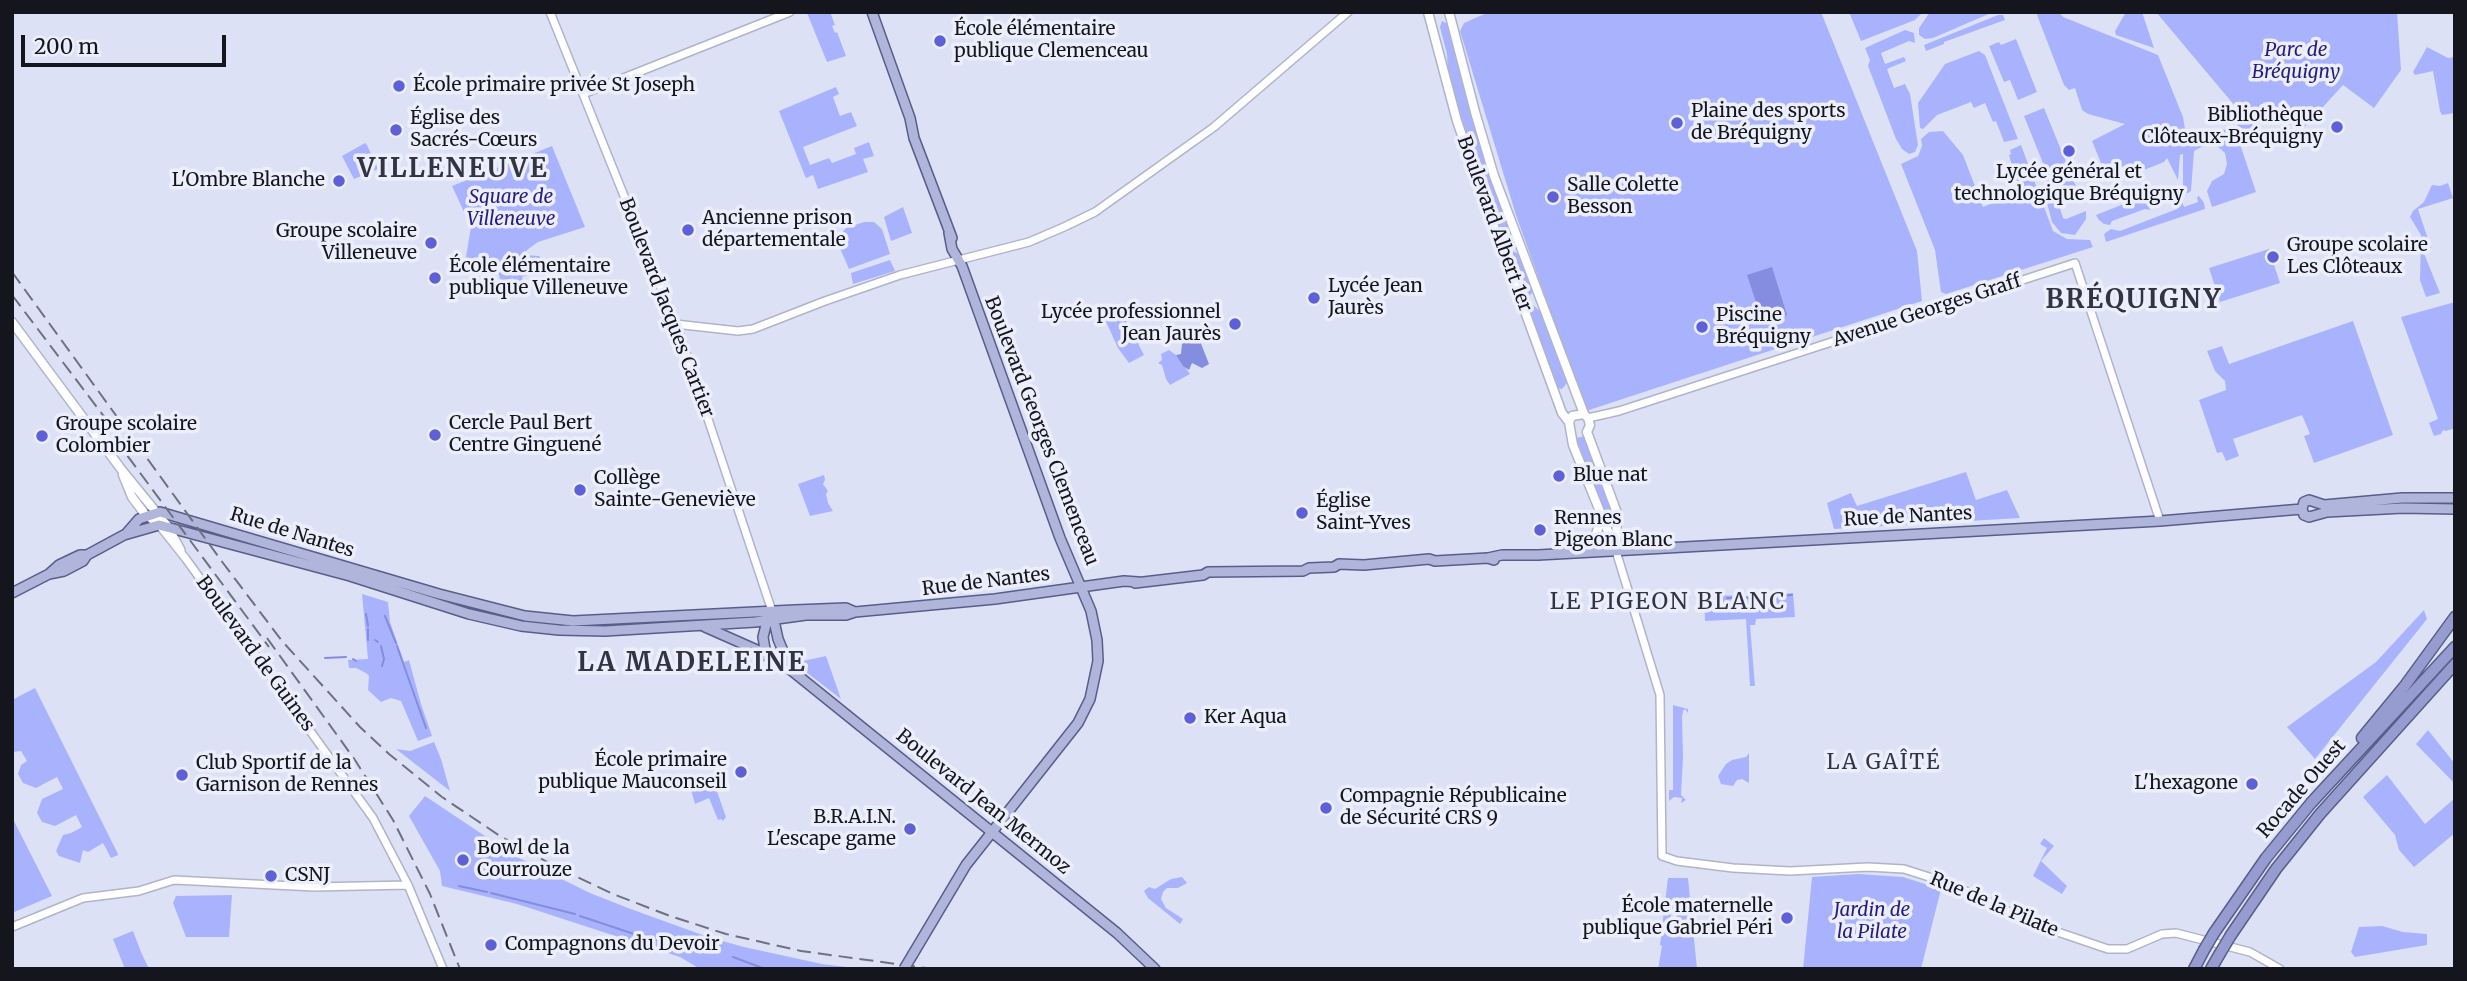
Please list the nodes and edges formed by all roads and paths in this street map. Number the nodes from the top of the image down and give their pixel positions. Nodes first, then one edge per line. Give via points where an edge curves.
1 (550, 12) edge
2 (790, 12) edge
3 (866, 12) edge
4 (872, 12) edge
5 (1348, 12) edge
6 (1444, 18) edge
7 (583, 94) junction
8 (914, 138) junction
9 (958, 258) junction
10 (12, 322) edge
11 (675, 324) junction
12 (702, 328) junction
13 (680, 335) junction
14 (1569, 422) junction
15 (1587, 422) junction
16 (1572, 432) junction
17 (2455, 498) edge
18 (2317, 503) junction
19 (1599, 509) junction
20 (2302, 509) junction
21 (2455, 509) edge
22 (151, 513) junction
23 (2317, 514) junction
24 (2160, 521) junction
25 (159, 525) junction
26 (169, 528) junction
27 (189, 533) junction
28 (124, 536) junction
29 (181, 550) junction
30 (1616, 551) junction
31 (1574, 553) junction
32 (186, 559) junction
33 (1082, 588) junction
34 (12, 593) edge
35 (773, 615) junction
36 (2455, 617) edge
37 (662, 622) junction
38 (700, 625) junction
39 (2455, 647) edge
40 (774, 661) junction
41 (2455, 664) edge
42 (790, 667) junction
43 (2348, 761) junction
44 (992, 833) junction
45 (408, 886) junction
46 (12, 927) edge
47 (443, 969) edge
48 (904, 969) edge
49 (1155, 969) edge
50 (2194, 969) edge
51 (2211, 969) edge
52 (2280, 969) edge

1 - 7 street, Boulevard Jacques Cartier
2 - 7 street
3 - 8 main road, Boulevard Georges Clemenceau
4 - 8 main road, Boulevard Georges Clemenceau
5 - 9 street via 1214,127 1095,212 1029,242
6 - 14 main road, Boulevard Albert 1er via 1457,121
6 - 15 main road, Boulevard Albert 1er via 1494,176
7 - 11 street, Boulevard Jacques Cartier
8 - 9 main road, Boulevard Georges Clemenceau
9 - 12 street via 940,260 753,330
9 - 33 main road, Boulevard Georges Clemenceau
10 - 22 main road
11 - 12 street
11 - 13 street, Boulevard Jacques Cartier
12 - 13 street
13 - 35 street, Boulevard Jacques Cartier
14 - 15 main road via 1572,416
14 - 16 main road, Boulevard Albert 1er
15 - 16 main road via 1580,435
15 - 24 street, Avenue Georges Graff via 2076,263
15 - 30 main road, Boulevard Albert 1er via 1617,513
16 - 19 main road
17 - 18 main road
18 - 20 main road via 2307,500
18 - 23 main road
19 - 30 main road
19 - 31 main road via 1596,534
20 - 23 main road via 2309,517
20 - 24 main road, Rue de Nantes
21 - 23 main road
22 - 25 main road
22 - 26 main road
22 - 28 main road
22 - 37 main road, Rue de Nantes via 168,513 525,616
24 - 30 main road, Rue de Nantes
25 - 26 main road, Rue de Nantes
25 - 28 main road
25 - 32 street, Boulevard de Guines
26 - 27 main road, Rue de Nantes
26 - 29 street, Boulevard de Guines
27 - 29 street
27 - 37 main road, Rue de Nantes via 469,614 534,628 605,631
28 - 34 main road via 72,567
29 - 32 street, Boulevard de Guines
30 - 31 main road, Rue de Nantes
30 - 52 street, Rue de la Pilate via 1660,695 1662,856 1733,868 1904,869 1962,888 2037,925 2096,946 2127,949 2176,933 2260,956
31 - 33 main road, Rue de Nantes via 1339,564 1300,571 1208,572
32 - 45 street, Boulevard de Guines via 369,811
33 - 35 main road, Rue de Nantes via 846,615
33 - 44 main road, Boulevard Georges Clemenceau via 1098,651 1090,699 1078,723
35 - 37 main road, Rue de Nantes via 713,614
35 - 38 main road, Rue de Nantes
35 - 40 main road via 763,641
35 - 42 main road, Boulevard Jean Mermoz via 777,651
36 - 43 highway via 2349,753
37 - 38 main road, Rue de Nantes
38 - 40 main road
39 - 43 highway, Rocade Ouest
40 - 42 main road
41 - 51 highway, Rocade Ouest, bridge via 2319,814 2269,879
42 - 44 main road, Boulevard Jean Mermoz
43 - 50 highway, Rocade Ouest, bridge via 2266,858
44 - 48 main road, Boulevard Georges Clemenceau, bridge via 959,876
44 - 49 main road, Boulevard Jean Mermoz
45 - 46 street via 174,880 139,891 83,898
45 - 47 street, Boulevard de Guines

